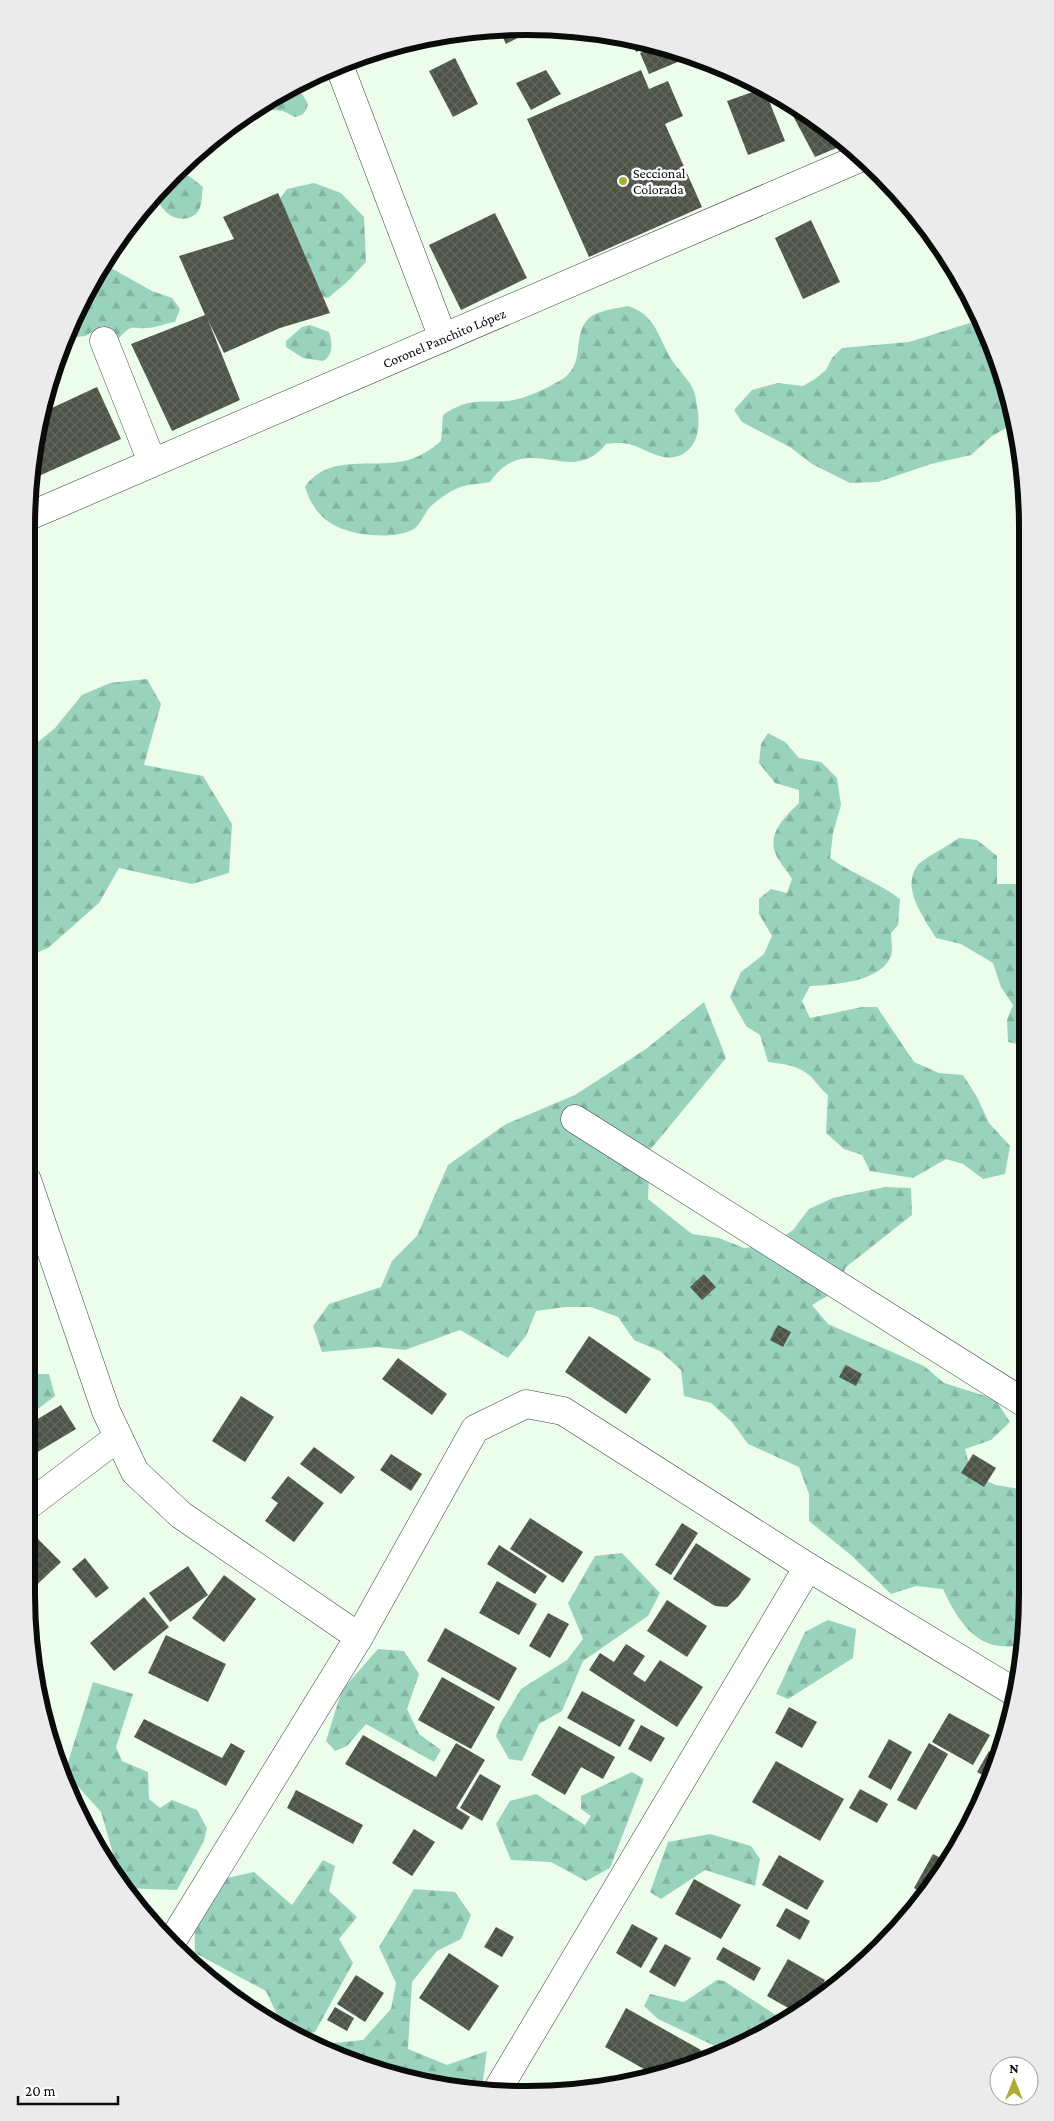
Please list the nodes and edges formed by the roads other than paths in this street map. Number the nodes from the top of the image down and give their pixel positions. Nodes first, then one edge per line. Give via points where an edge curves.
1 (341, 71) edge
2 (855, 160) edge
3 (443, 338) junction
4 (104, 341) dead end
5 (152, 462) junction
6 (35, 513) edge
7 (575, 1119) dead end
8 (35, 1203) edge
9 (1019, 1400) edge
10 (117, 1438) junction
11 (35, 1499) edge
12 (808, 1567) junction
13 (359, 1637) junction
14 (1010, 1689) edge
15 (175, 1937) edge
16 (500, 2085) edge

1 - 3 street
2 - 3 street, Coronel Panchito López
3 - 5 street, Coronel Panchito López
4 - 5 street
5 - 6 street, Coronel Panchito López
7 - 9 street
8 - 10 street
10 - 11 street
10 - 13 street via 135,1472 182,1515
12 - 13 street via 563,1411 526,1404 475,1429
12 - 14 street
12 - 16 street
13 - 15 street

